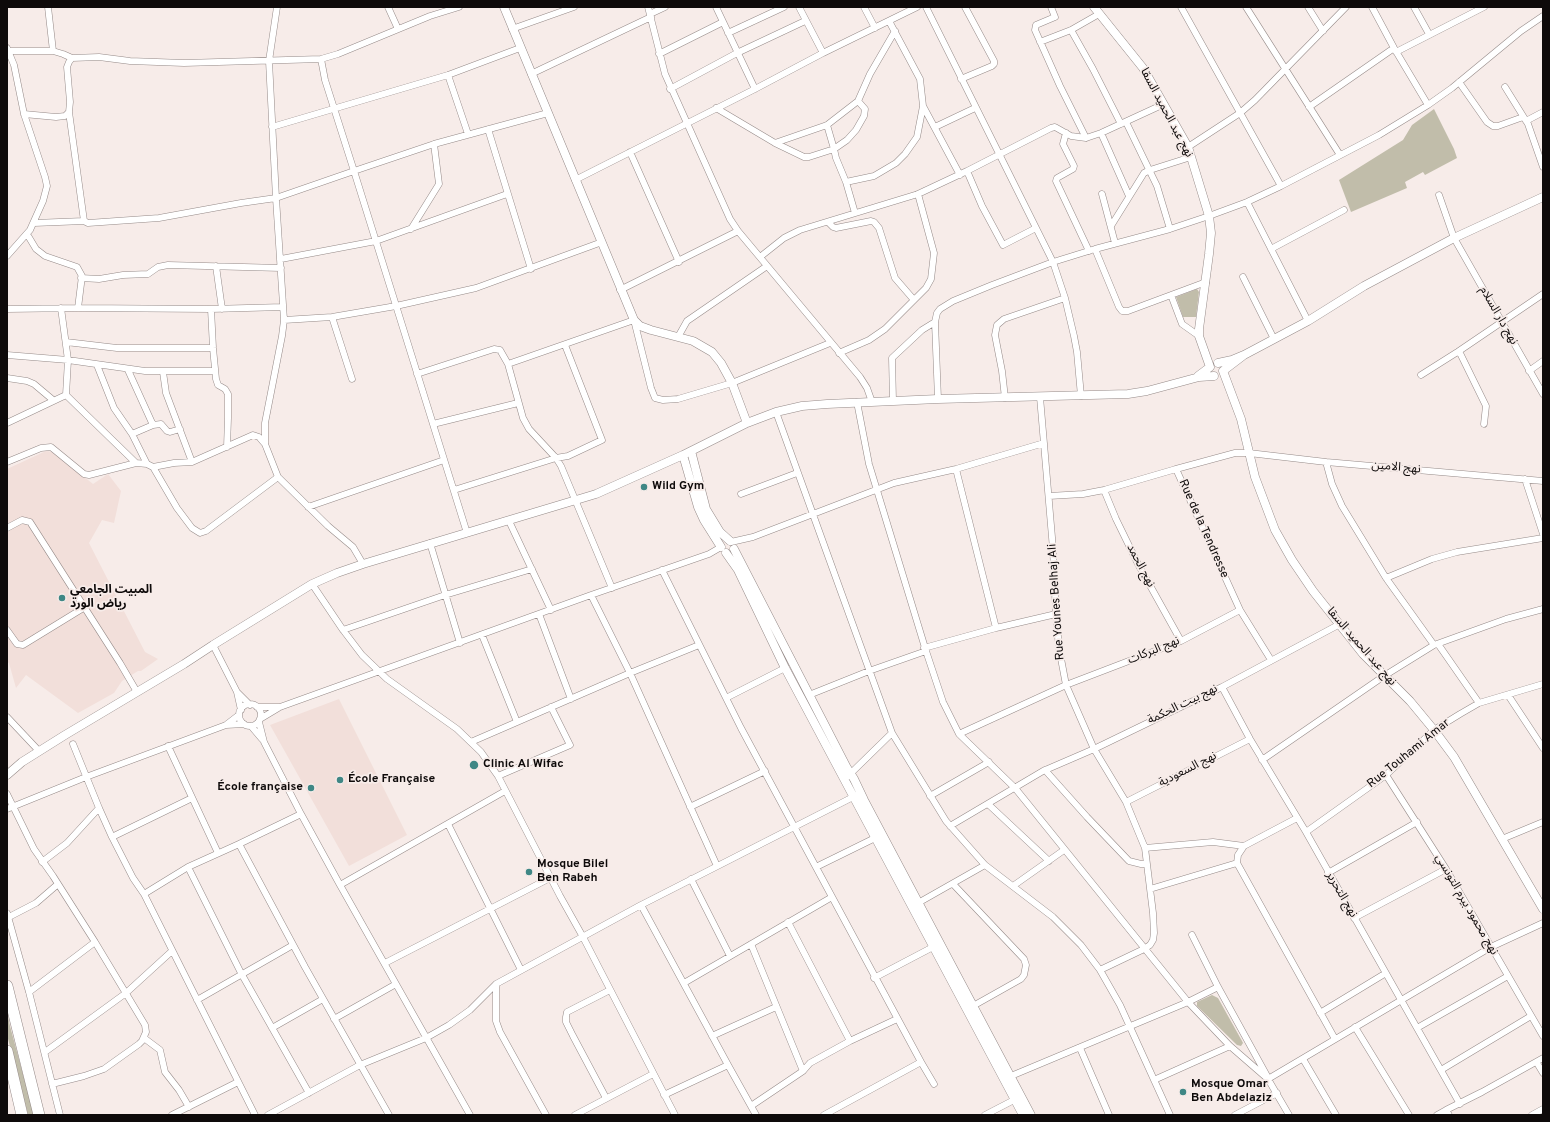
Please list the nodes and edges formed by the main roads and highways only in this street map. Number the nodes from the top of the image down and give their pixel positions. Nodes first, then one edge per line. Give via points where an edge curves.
1 (504, 7) edge
2 (1097, 10) edge
3 (1543, 197) edge
4 (1244, 355) junction
5 (1215, 364) junction
6 (1218, 374) junction
7 (1193, 378) junction
8 (748, 423) junction
9 (691, 451) junction
10 (683, 455) junction
11 (732, 545) junction
12 (723, 550) junction
13 (22, 762) junction
14 (7, 768) edge
15 (7, 774) edge
16 (847, 776) junction
17 (857, 795) junction
18 (1543, 908) edge
19 (7, 986) edge
20 (7, 1051) edge
21 (22, 1115) edge
22 (39, 1115) edge
23 (1023, 1115) edge
24 (1031, 1115) edge

1 - 8 main road via 634,320 640,326 693,341 712,352 732,383
2 - 5 main road, نهج عبد الحميد السقا via 1143,68 1188,147 1209,216 1211,233 1198,329 1205,351
3 - 4 main road via 1454,238
4 - 5 main road
4 - 6 main road
5 - 6 main road via 1222,366
5 - 6 main road via 1210,371
5 - 7 main road
6 - 7 main road
6 - 18 main road, نهج عبد الحميد السقا via 1228,388 1241,419 1255,477 1275,530 1292,560 1363,654 1410,702 1454,757
7 - 8 main road via 1128,394 802,406 776,412
8 - 9 main road
9 - 10 main road
9 - 11 main road via 706,509 720,532
10 - 12 main road via 698,507
10 - 13 main road via 577,501 363,564 312,584
11 - 12 main road via 730,553
11 - 12 main road via 724,541
11 - 16 main road via 809,695
12 - 16 main road via 738,570 785,668
13 - 14 main road
13 - 15 main road
16 - 17 main road
17 - 23 main road via 875,838
17 - 24 main road
19 - 22 highway
20 - 21 highway

